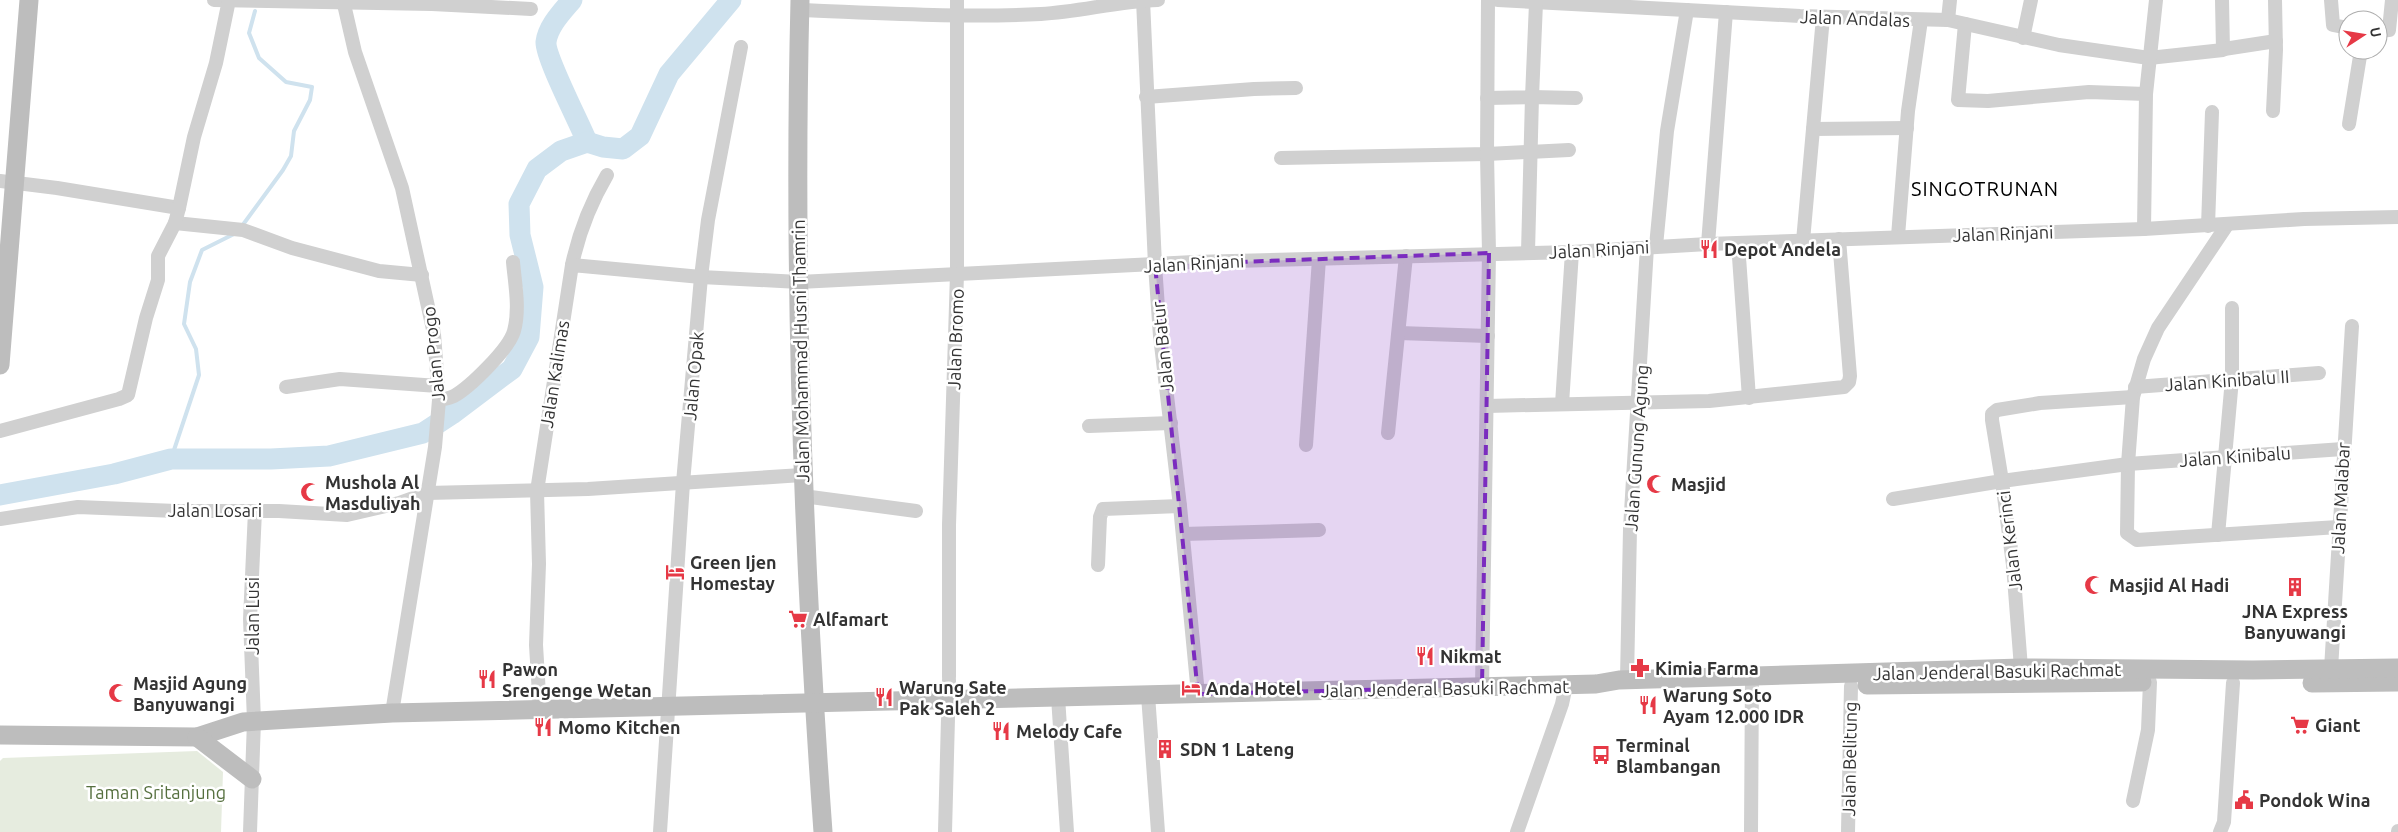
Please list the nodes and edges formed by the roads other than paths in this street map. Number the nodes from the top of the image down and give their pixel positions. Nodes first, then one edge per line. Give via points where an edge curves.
1 (29, 0) edge
2 (224, 0) edge
3 (957, 0) edge
4 (1143, 0) edge
5 (1158, 0) edge
6 (1488, 0) edge
7 (1498, 0) edge
8 (1950, 0) edge
9 (2031, 0) edge
10 (2156, 0) edge
11 (2222, 0) edge
12 (2275, 0) edge
13 (2331, 0) edge
14 (2392, 0) edge
15 (343, 2) edge
16 (1536, 3) junction
17 (1661, 4) edge
18 (800, 5) edge
19 (1742, 6) edge
20 (531, 9) dead end
21 (1687, 10) junction
22 (1726, 12) junction
23 (956, 16) junction
24 (1823, 17) junction
25 (1921, 20) junction
26 (1948, 20) junction
27 (1965, 24) junction
28 (2338, 25) edge
29 (2388, 30) edge
30 (2023, 38) junction
31 (2276, 41) junction
32 (740, 47) dead end
33 (2224, 49) junction
34 (2149, 58) junction
35 (2359, 60) edge
36 (1296, 88) dead end
37 (2146, 94) junction
38 (1146, 97) junction
39 (1532, 97) junction
40 (1487, 98) junction
41 (1576, 98) dead end
42 (2273, 111) dead end
43 (2212, 112) dead end
44 (2349, 124) dead end
45 (1907, 128) junction
46 (1812, 129) junction
47 (1568, 150) dead end
48 (1530, 152) junction
49 (1487, 154) junction
50 (1281, 158) dead end
51 (607, 176) dead end
52 (6, 182) edge
53 (179, 208) junction
54 (2398, 217) edge
55 (175, 223) junction
56 (2227, 225) junction
57 (2208, 226) junction
58 (2144, 229) junction
59 (1898, 236) junction
60 (1839, 239) junction
61 (1803, 241) junction
62 (1738, 243) junction
63 (1708, 244) junction
64 (1652, 247) junction
65 (1528, 252) junction
66 (1572, 252) junction
67 (1489, 253) junction
68 (1406, 256) junction
69 (1319, 259) junction
70 (513, 262) dead end
71 (572, 265) junction
72 (1155, 265) junction
73 (957, 274) junction
74 (422, 275) junction
75 (702, 277) junction
76 (799, 282) junction
77 (2232, 308) dead end
78 (2352, 326) dead end
79 (1399, 333) junction
80 (1488, 336) junction
81 (0, 365) edge
82 (2319, 373) dead end
83 (2232, 379) junction
84 (286, 387) dead end
85 (2134, 392) junction
86 (439, 398) junction
87 (1749, 398) junction
88 (1639, 401) junction
89 (1562, 404) junction
90 (1487, 406) junction
91 (1171, 423) junction
92 (1089, 426) dead end
93 (0, 431) edge
94 (1388, 433) dead end
95 (1306, 445) dead end
96 (2343, 449) junction
97 (2226, 456) junction
98 (2128, 464) junction
99 (802, 475) junction
100 (2002, 481) junction
101 (683, 484) junction
102 (537, 490) junction
103 (428, 493) junction
104 (803, 496) junction
105 (1893, 499) dead end
106 (1180, 506) junction
107 (255, 511) junction
108 (916, 511) dead end
109 (0, 519) edge
110 (2338, 528) junction
111 (1319, 530) dead end
112 (1183, 534) junction
113 (2218, 535) junction
114 (1098, 564) dead end
115 (2021, 668) junction
116 (2398, 668) edge
117 (2331, 669) junction
118 (2174, 676) junction
119 (1627, 679) junction
120 (1752, 681) junction
121 (2150, 682) junction
122 (2398, 682) edge
123 (2233, 683) junction
124 (1596, 684) junction
125 (1566, 685) junction
126 (1851, 686) junction
127 (1482, 687) junction
128 (1198, 694) junction
129 (1148, 695) junction
130 (1058, 697) junction
131 (949, 699) junction
132 (814, 702) junction
133 (669, 707) junction
134 (540, 711) junction
135 (392, 713) junction
136 (254, 721) junction
137 (0, 735) edge
138 (197, 737) junction
139 (252, 779) junction
140 (2133, 801) dead end
141 (250, 832) edge
142 (660, 832) edge
143 (824, 832) edge
144 (945, 832) edge
145 (1067, 832) edge
146 (1158, 832) edge
147 (1517, 832) edge
148 (1751, 832) edge
149 (1848, 832) edge
150 (2220, 832) edge

1 - 52 main road
2 - 15 street
2 - 53 street via 216,63 194,137
3 - 23 street, Jalan Bromo
4 - 5 street
4 - 23 street via 1044,14
4 - 38 street, Jalan Batur
6 - 40 street
7 - 16 street, Jalan Andalas
8 - 26 street
9 - 30 street
10 - 34 street
11 - 33 street
12 - 31 street
13 - 28 street via 2333,24
14 - 29 street
15 - 20 street
15 - 74 street, Jalan Progo via 355,52 402,188
16 - 17 street, Jalan Andalas
16 - 39 street
17 - 21 street, Jalan Andalas
18 - 23 street
18 - 76 main road, Jalan Mohammad Husni Thamrin via 797,124
19 - 22 street, Jalan Andalas
19 - 24 street, Jalan Andalas
21 - 22 street, Jalan Andalas
21 - 64 street, Jalan Gunung Agung
22 - 63 street
23 - 73 street, Jalan Bromo
24 - 25 street, Jalan Andalas
24 - 46 street
25 - 26 street, Jalan Andalas
25 - 45 street
26 - 27 street, Jalan Andalas
27 - 30 street, Jalan Andalas
27 - 37 street via 1958,100 1988,101 2089,92
30 - 34 street, Jalan Andalas
31 - 33 street, Jalan Andalas
31 - 42 street
32 - 75 street, Jalan Opak via 716,171
33 - 34 street, Jalan Andalas via 2206,54
34 - 37 street
35 - 44 street
36 - 38 street
37 - 58 street
38 - 72 street, Jalan Batur
39 - 40 street
39 - 41 street
39 - 48 street
40 - 49 street
43 - 57 street
45 - 46 street
45 - 59 street
46 - 61 street
47 - 48 street
48 - 49 street
48 - 65 street
49 - 50 street
49 - 67 street
51 - 71 street, Jalan Kalimas via 582,225
52 - 53 street
52 - 81 main road
53 - 55 street
54 - 56 street, Jalan Rinjani
55 - 74 street via 243,230 292,248 379,271
55 - 93 street via 158,256 158,280 127,396
56 - 57 street, Jalan Rinjani
56 - 85 street via 2158,328
57 - 58 street, Jalan Rinjani
58 - 59 street, Jalan Rinjani
59 - 60 street, Jalan Rinjani
60 - 61 street, Jalan Rinjani
60 - 87 street via 1850,376 1848,385 1839,389
61 - 62 street, Jalan Rinjani
62 - 63 street, Jalan Rinjani
62 - 87 street
63 - 64 street, Jalan Rinjani
64 - 66 street, Jalan Rinjani
64 - 88 street, Jalan Gunung Agung
65 - 66 street, Jalan Rinjani
65 - 67 street, Jalan Rinjani
66 - 89 street
67 - 68 street, Jalan Rinjani
67 - 80 street
68 - 69 street, Jalan Rinjani
68 - 79 street
69 - 72 street, Jalan Rinjani
69 - 95 street
70 - 86 street via 516,302 513,334 497,356 462,391 452,397
71 - 75 street
71 - 102 street, Jalan Kalimas
72 - 73 street, Jalan Rinjani
72 - 91 street, Jalan Batur
73 - 76 street, Jalan Rinjani
73 - 131 street, Jalan Bromo via 949,525
74 - 86 street, Jalan Progo via 434,334
75 - 76 street
75 - 101 street, Jalan Opak
76 - 99 main road, Jalan Mohammad Husni Thamrin
77 - 83 street
78 - 96 street, Jalan Malabar
79 - 80 street
79 - 94 street
80 - 90 street
82 - 83 street, Jalan Kinibalu II
83 - 85 street, Jalan Kinibalu II
83 - 97 street
84 - 86 street via 340,379
85 - 98 street
85 - 100 street, Jalan Kinibalu II via 1995,411 1992,420
86 - 103 street, Jalan Progo
87 - 88 street
88 - 89 street
88 - 119 street, Jalan Gunung Agung via 1630,530
89 - 90 street
90 - 127 street
91 - 92 street
91 - 106 street, Jalan Batur
96 - 97 street, Jalan Kinibalu
96 - 110 street, Jalan Malabar
97 - 98 street, Jalan Kinibalu
97 - 113 street
98 - 100 street, Jalan Kerinci
98 - 113 street via 2126,530 2130,537 2138,540
99 - 101 street, Jalan Losari
99 - 104 main road, Jalan Mohammad Husni Thamrin
100 - 105 street
100 - 115 street, Jalan Kerinci
101 - 102 street, Jalan Losari
101 - 133 street, Jalan Opak
102 - 103 street, Jalan Losari
102 - 134 street, Jalan Kalimas via 536,644
103 - 107 street, Jalan Losari via 347,515
103 - 135 street, Jalan Progo
104 - 108 street
104 - 132 main road, Jalan Mohammad Husni Thamrin
106 - 112 street, Jalan Batur
106 - 114 street via 1103,509
107 - 109 street, Jalan Losari via 78,508
107 - 136 street, Jalan Lusi via 250,619
110 - 113 street
110 - 117 street, Jalan Malabar
111 - 112 street
112 - 128 street, Jalan Batur
115 - 118 main road, Jalan Jenderal Basuki Rachmat
115 - 120 main road, Jalan Jenderal Basuki Rachmat
116 - 117 main road, Jalan Jenderal Basuki Rachmat
117 - 118 main road, Jalan Jenderal Basuki Rachmat
118 - 121 main road, Jalan Jenderal Basuki Rachmat
118 - 123 main road, Jalan Jenderal Basuki Rachmat
119 - 120 main road, Jalan Jenderal Basuki Rachmat
119 - 124 main road, Jalan Jenderal Basuki Rachmat
120 - 124 main road, Jalan Jenderal Basuki Rachmat via 1619,689
120 - 126 main road, Jalan Jenderal Basuki Rachmat
120 - 148 street
121 - 126 main road, Jalan Jenderal Basuki Rachmat
121 - 140 street via 2148,730
122 - 123 main road, Jalan Jenderal Basuki Rachmat
123 - 150 street via 2224,822
124 - 125 main road, Jalan Jenderal Basuki Rachmat
125 - 127 main road, Jalan Jenderal Basuki Rachmat
125 - 147 street
126 - 149 street, Jalan Belitung
127 - 128 main road, Jalan Jenderal Basuki Rachmat
128 - 129 main road, Jalan Jenderal Basuki Rachmat
129 - 130 main road, Jalan Jenderal Basuki Rachmat
129 - 146 street
130 - 131 main road, Jalan Jenderal Basuki Rachmat
130 - 145 street
131 - 132 main road, Jalan Jenderal Basuki Rachmat
131 - 144 street, Jalan Bromo
132 - 133 main road, Jalan Jenderal Basuki Rachmat
132 - 143 main road, Jalan Mohammad Husni Thamrin
133 - 134 main road, Jalan Jenderal Basuki Rachmat
133 - 142 street, Jalan Opak
134 - 135 main road, Jalan Jenderal Basuki Rachmat
135 - 136 main road, Jalan Jenderal Basuki Rachmat
136 - 138 main road, Jalan Jenderal Basuki Rachmat
136 - 139 street, Jalan Lusi
137 - 138 main road, Jalan Jenderal Basuki Rachmat
138 - 139 main road
139 - 141 street, Jalan Lusi

